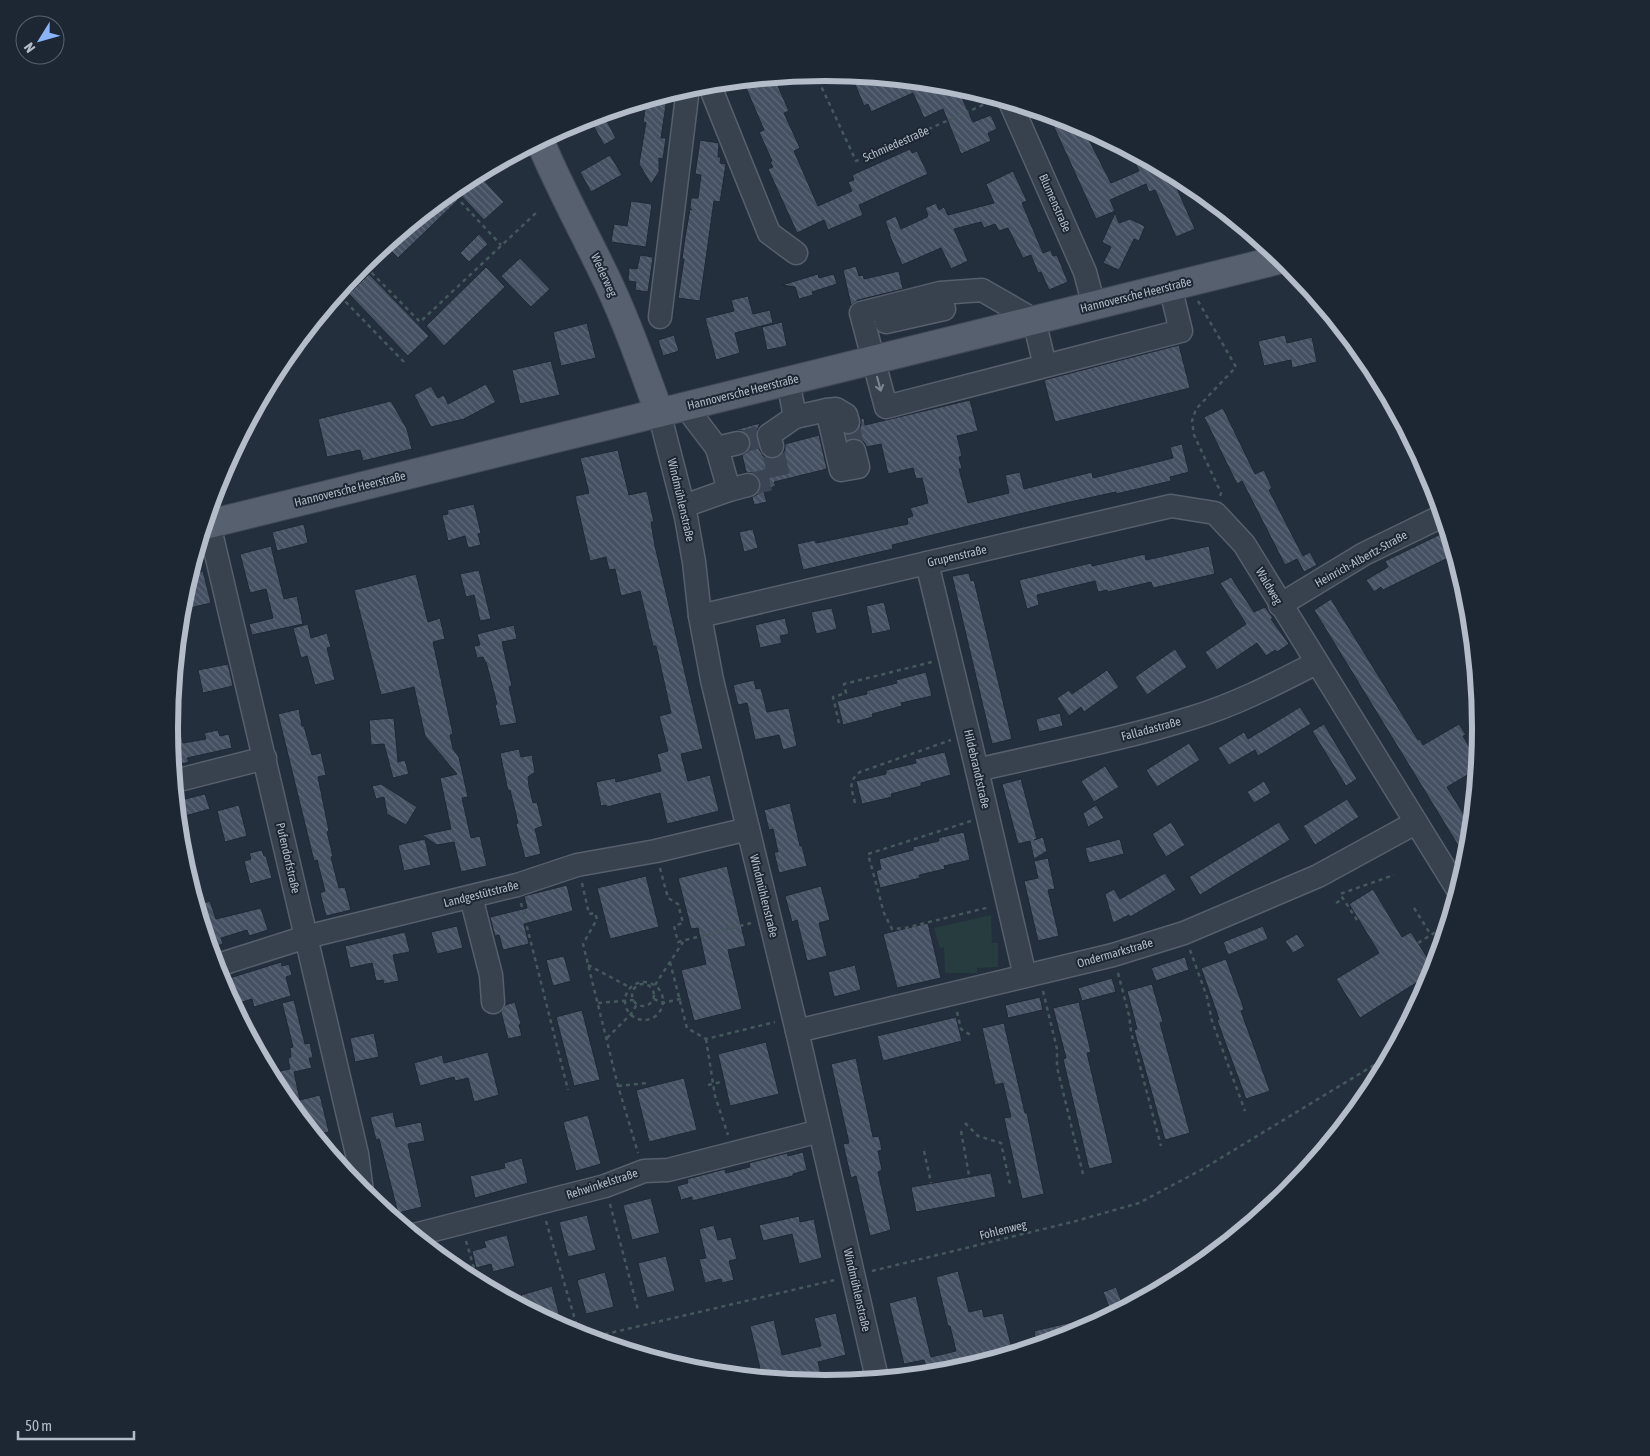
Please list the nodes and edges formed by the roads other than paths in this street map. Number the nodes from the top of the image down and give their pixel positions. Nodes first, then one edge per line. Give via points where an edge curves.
1 (712, 92) edge
2 (687, 97) edge
3 (1013, 110) edge
4 (542, 146) edge
5 (796, 253) dead end
6 (1272, 261) edge
7 (1179, 284) junction
8 (942, 301) junction
9 (1094, 306) junction
10 (660, 317) dead end
11 (1034, 320) junction
12 (951, 340) junction
13 (861, 363) junction
14 (1045, 366) junction
15 (788, 381) junction
16 (685, 406) junction
17 (826, 410) junction
18 (658, 412) junction
19 (796, 418) junction
20 (848, 422) tunnel mouth
21 (768, 439) tunnel mouth
22 (854, 451) tunnel mouth
23 (684, 506) junction
24 (1215, 513) joint
25 (1437, 519) edge
26 (212, 524) edge
27 (209, 533) edge
28 (927, 563) junction
29 (1280, 605) junction
30 (700, 616) junction
31 (1316, 663) junction
32 (265, 758) junction
33 (977, 770) junction
34 (181, 779) edge
35 (1415, 823) junction
36 (748, 828) junction
37 (1453, 882) edge
38 (471, 897) junction
39 (306, 937) junction
40 (223, 964) edge
41 (1031, 974) junction
42 (493, 1002) dead end
43 (795, 1024) junction
44 (820, 1131) junction
45 (360, 1176) edge
46 (422, 1233) edge
47 (876, 1372) edge

1 - 5 street via 769,233
2 - 10 street
3 - 9 street, Blumenstraße via 1085,272
4 - 18 main road, Wederweg via 626,324
6 - 7 main road, Hannoversche Heerstraße
7 - 9 main road, Hannoversche Heerstraße
7 - 14 street via 1181,331
8 - 11 street via 982,290
8 - 12 street
8 - 13 street via 864,327
9 - 11 main road, Hannoversche Heerstraße
11 - 12 main road, Hannoversche Heerstraße
11 - 14 street
12 - 13 main road, Hannoversche Heerstraße
13 -> 14 street via 886,407
13 - 15 main road, Hannoversche Heerstraße
15 - 16 main road, Hannoversche Heerstraße
15 - 19 street
16 - 18 main road, Hannoversche Heerstraße
16 - 23 street via 727,446 738,487
17 - 19 street
17 - 20 street via 836,409 846,415
17 - 22 street via 841,470 858,467
18 - 23 street, Windmühlenstraße
18 - 26 main road, Hannoversche Heerstraße
19 - 21 street
23 - 30 street, Windmühlenstraße
24 - 28 street, Grupenstraße via 1171,506
24 - 29 street, Waldweg via 1244,544
25 - 29 street, Heinrich-Albertz-Straße via 1364,554
27 - 32 street, Pufendorfstraße
28 - 30 street, Grupenstraße
28 - 33 street, Hildebrandtstraße
29 - 31 street, Waldweg
30 - 36 street, Windmühlenstraße
31 - 33 street, Falladastraße via 1258,692 1192,718
31 - 35 street, Waldweg
32 - 34 street
32 - 39 street, Pufendorfstraße
33 - 41 street, Hildebrandtstraße via 1008,902
35 - 37 street, Waldweg
35 - 41 street, Ondermarkstraße via 1318,876 1184,933 1112,955
36 - 38 street, Landgestütstraße via 656,851 577,865
36 - 43 street, Windmühlenstraße
38 - 39 street, Landgestütstraße
38 - 42 street via 491,975
39 - 40 street, Landgestütstraße
39 - 45 street, Pufendorfstraße
41 - 43 street, Ondermarkstraße
43 - 44 street, Windmühlenstraße
44 - 46 street, Rehwinkelstraße via 668,1170 644,1171 605,1186
44 - 47 street, Windmühlenstraße

